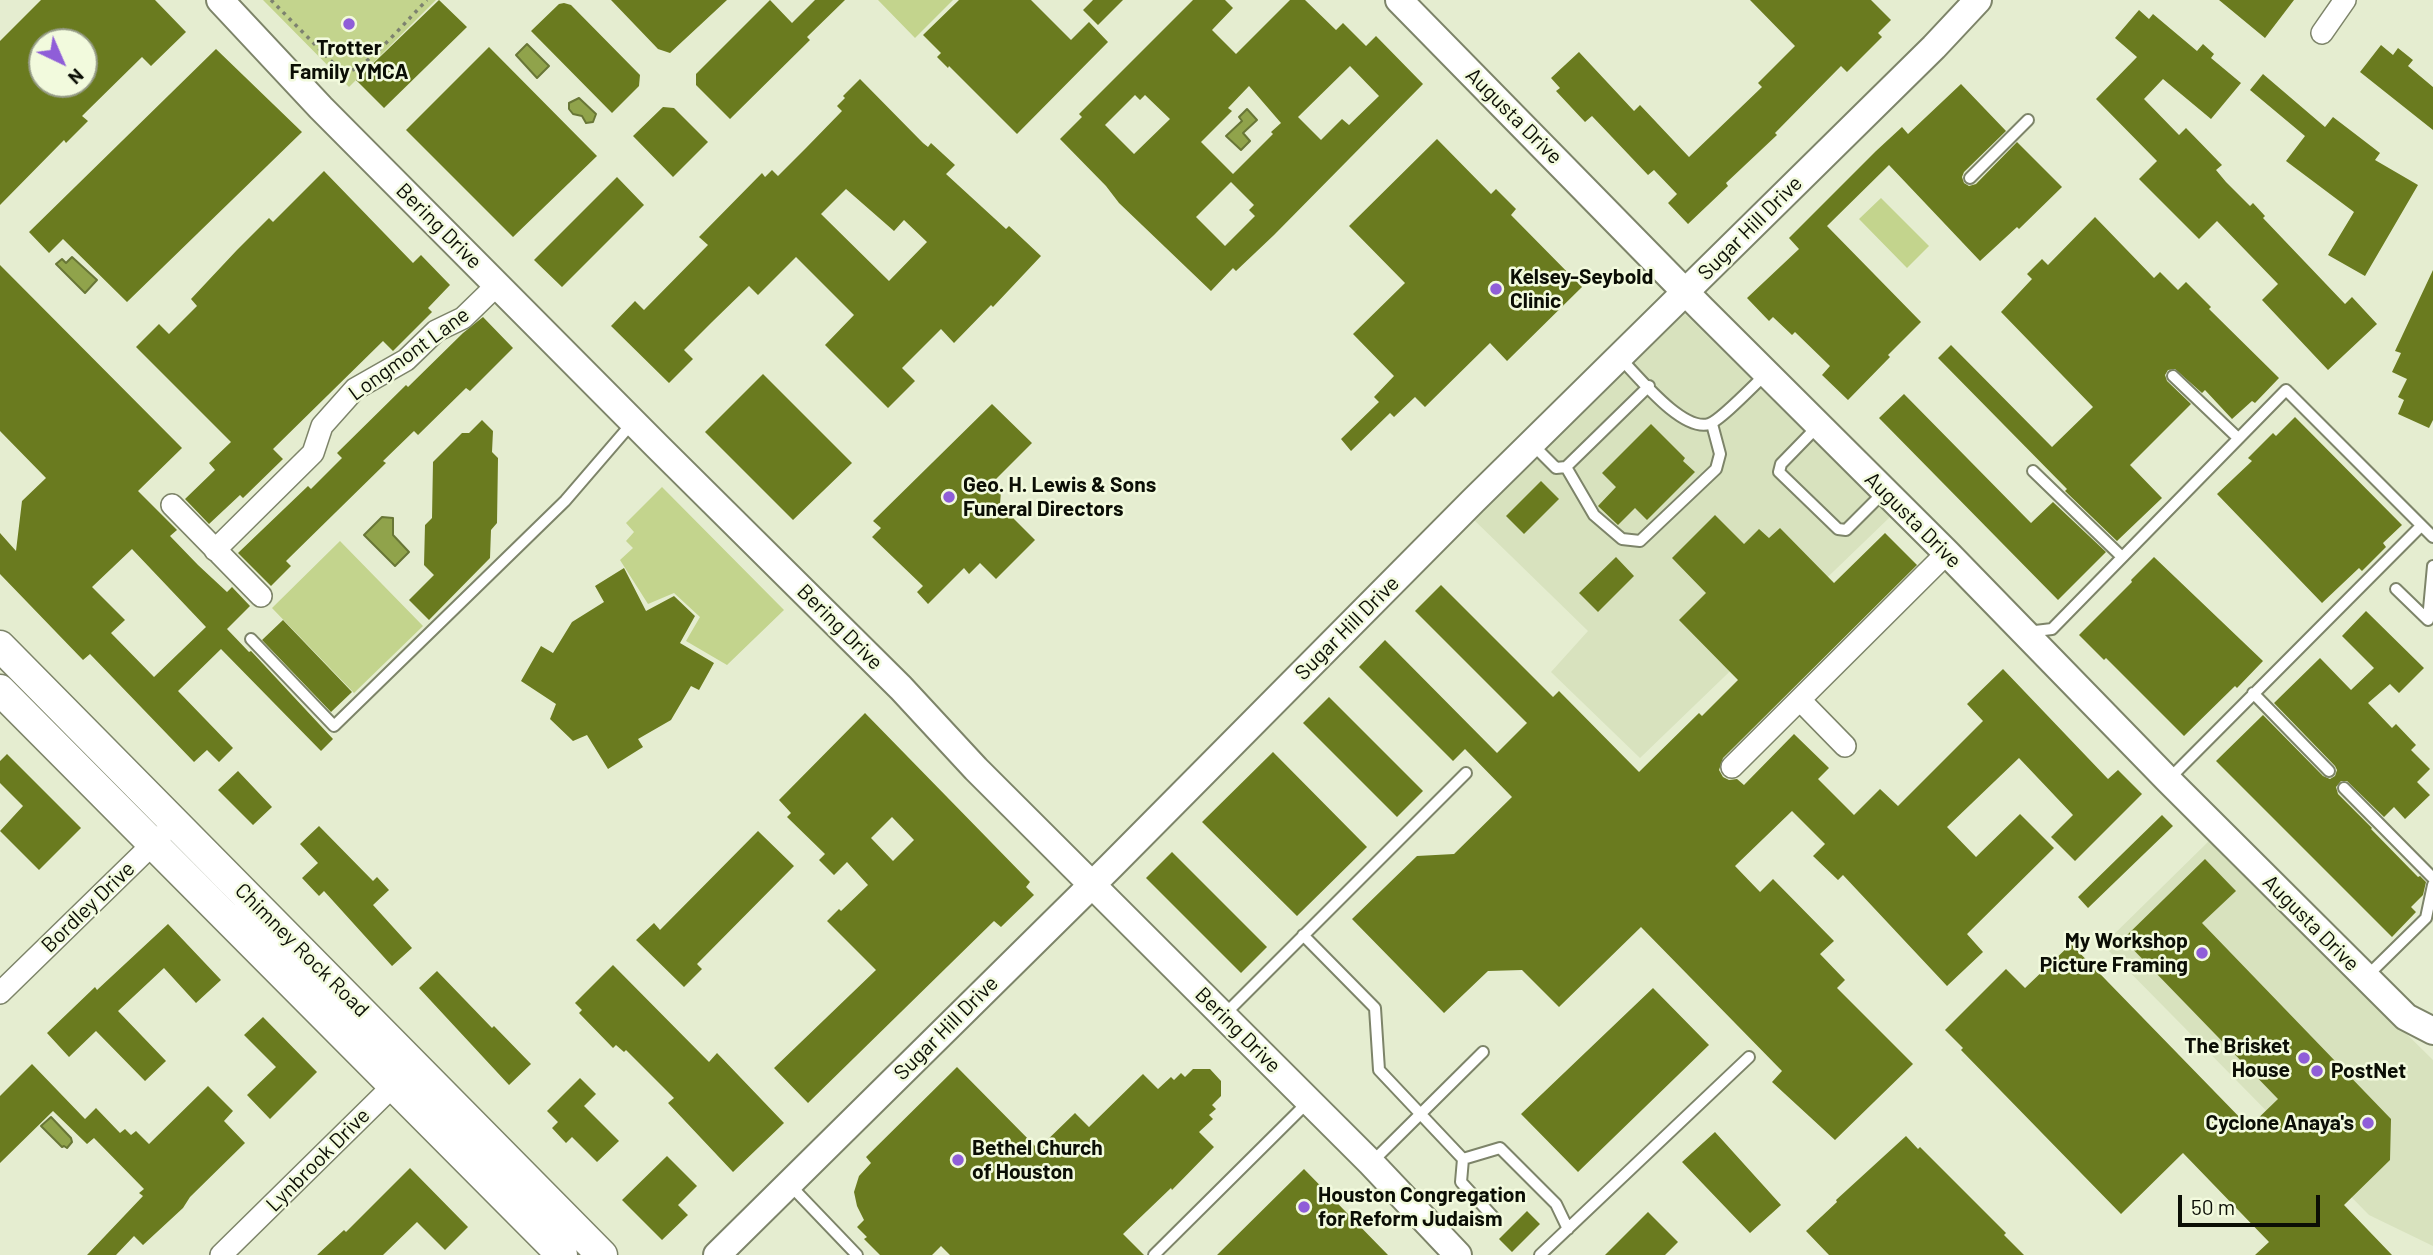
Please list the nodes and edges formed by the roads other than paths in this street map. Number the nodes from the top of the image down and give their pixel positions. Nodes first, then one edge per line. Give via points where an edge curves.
1 (220, 0) edge
2 (1399, 0) edge
3 (1978, 0) edge
4 (2344, 0) edge
5 (2322, 33) dead end
6 (2028, 120) dead end
7 (1970, 178) dead end
8 (497, 285) junction
9 (1686, 292) junction
10 (1619, 357) junction
11 (1767, 373) junction
12 (2173, 376) dead end
13 (1649, 386) junction
14 (633, 422) junction
15 (1712, 424) junction
16 (1819, 425) junction
17 (2238, 438) junction
18 (1531, 443) junction
19 (1566, 467) junction
20 (2033, 471) dead end
21 (1885, 491) junction
22 (172, 505) dead end
23 (2421, 526) junction
24 (2433, 537) edge
25 (215, 550) junction
26 (1947, 553) junction
27 (2121, 556) junction
28 (2433, 566) edge
29 (2396, 589) dead end
30 (261, 596) dead end
31 (2023, 633) junction
32 (251, 639) dead end
33 (0, 646) edge
34 (0, 690) edge
35 (2253, 693) junction
36 (1800, 699) junction
37 (1845, 746) dead end
38 (1732, 766) dead end
39 (2329, 771) dead end
40 (1466, 773) dead end
41 (2168, 780) junction
42 (2344, 788) dead end
43 (175, 822) junction
44 (153, 844) junction
45 (2433, 878) edge
46 (1093, 884) junction
47 (2433, 885) edge
48 (1303, 936) junction
49 (2366, 977) junction
50 (0, 993) edge
51 (1224, 1015) junction
52 (2433, 1031) edge
53 (1483, 1052) dead end
54 (1749, 1058) dead end
55 (404, 1075) junction
56 (1309, 1101) junction
57 (1421, 1114) junction
58 (1462, 1159) junction
59 (1371, 1163) junction
60 (789, 1184) junction
61 (1496, 1220) dead end
62 (1568, 1229) junction
63 (221, 1255) edge
64 (562, 1255) edge
65 (602, 1255) edge
66 (717, 1255) edge
67 (858, 1255) edge
68 (1154, 1255) edge
69 (1458, 1255) edge
70 (1541, 1255) edge

1 - 8 street, Bering Drive
2 - 9 street, Augusta Drive
3 - 9 street, Sugar Hill Drive
4 - 5 street
6 - 7 lane
8 - 14 street, Bering Drive
8 - 25 street, Longmont Lane via 463,318 436,331 406,360 355,389 322,426 313,453
9 - 10 street, Sugar Hill Drive
9 - 11 street, Augusta Drive
10 - 13 lane
10 - 18 street, Sugar Hill Drive
11 - 15 lane
11 - 16 street, Augusta Drive
12 - 17 lane
13 - 15 lane via 1682,418 1696,425
13 - 19 lane
14 - 32 lane via 565,501 334,726
14 - 46 street, Bering Drive
15 - 19 lane via 1720,454 1716,469 1640,541 1622,539 1594,516
16 - 21 street, Augusta Drive
16 - 21 lane via 1781,464 1779,472 1838,528 1846,530
17 - 23 lane via 2286,390
17 - 27 lane
18 - 19 lane via 1556,468
18 - 46 street, Sugar Hill Drive
20 - 27 lane
21 - 26 street, Augusta Drive
22 - 25 street
23 - 24 lane
23 - 35 lane
25 - 30 street
26 - 31 street, Augusta Drive
26 - 36 street
27 - 31 lane via 2052,629
28 - 29 lane via 2428,620
31 - 41 street, Augusta Drive
33 - 43 main road, Chimney Rock Road
34 - 44 main road, Chimney Rock Road
35 - 39 lane
35 - 41 lane
36 - 37 street
36 - 38 street
40 - 48 lane
41 - 49 street, Augusta Drive
42 - 45 lane
43 - 44 street, Bordley Drive
43 - 55 main road, Chimney Rock Road
44 - 50 street, Bordley Drive
44 - 55 main road, Chimney Rock Road
46 - 51 street, Bering Drive
46 - 60 street, Sugar Hill Drive
47 - 49 lane via 2426,918
48 - 51 lane
48 - 57 lane via 1375,1008 1379,1070
49 - 52 street, Augusta Drive via 2406,1017
51 - 56 street, Bering Drive
53 - 57 lane
54 - 62 lane
55 - 63 street, Lynbrook Drive
55 - 64 main road, Chimney Rock Road
55 - 65 main road, Chimney Rock Road
56 - 59 street, Bering Drive
56 - 68 lane
57 - 58 lane
57 - 59 lane
58 - 61 lane via 1461,1182
58 - 62 lane via 1500,1148 1556,1204
59 - 69 street, Bering Drive
60 - 66 street, Sugar Hill Drive
60 - 67 lane
62 - 70 lane

